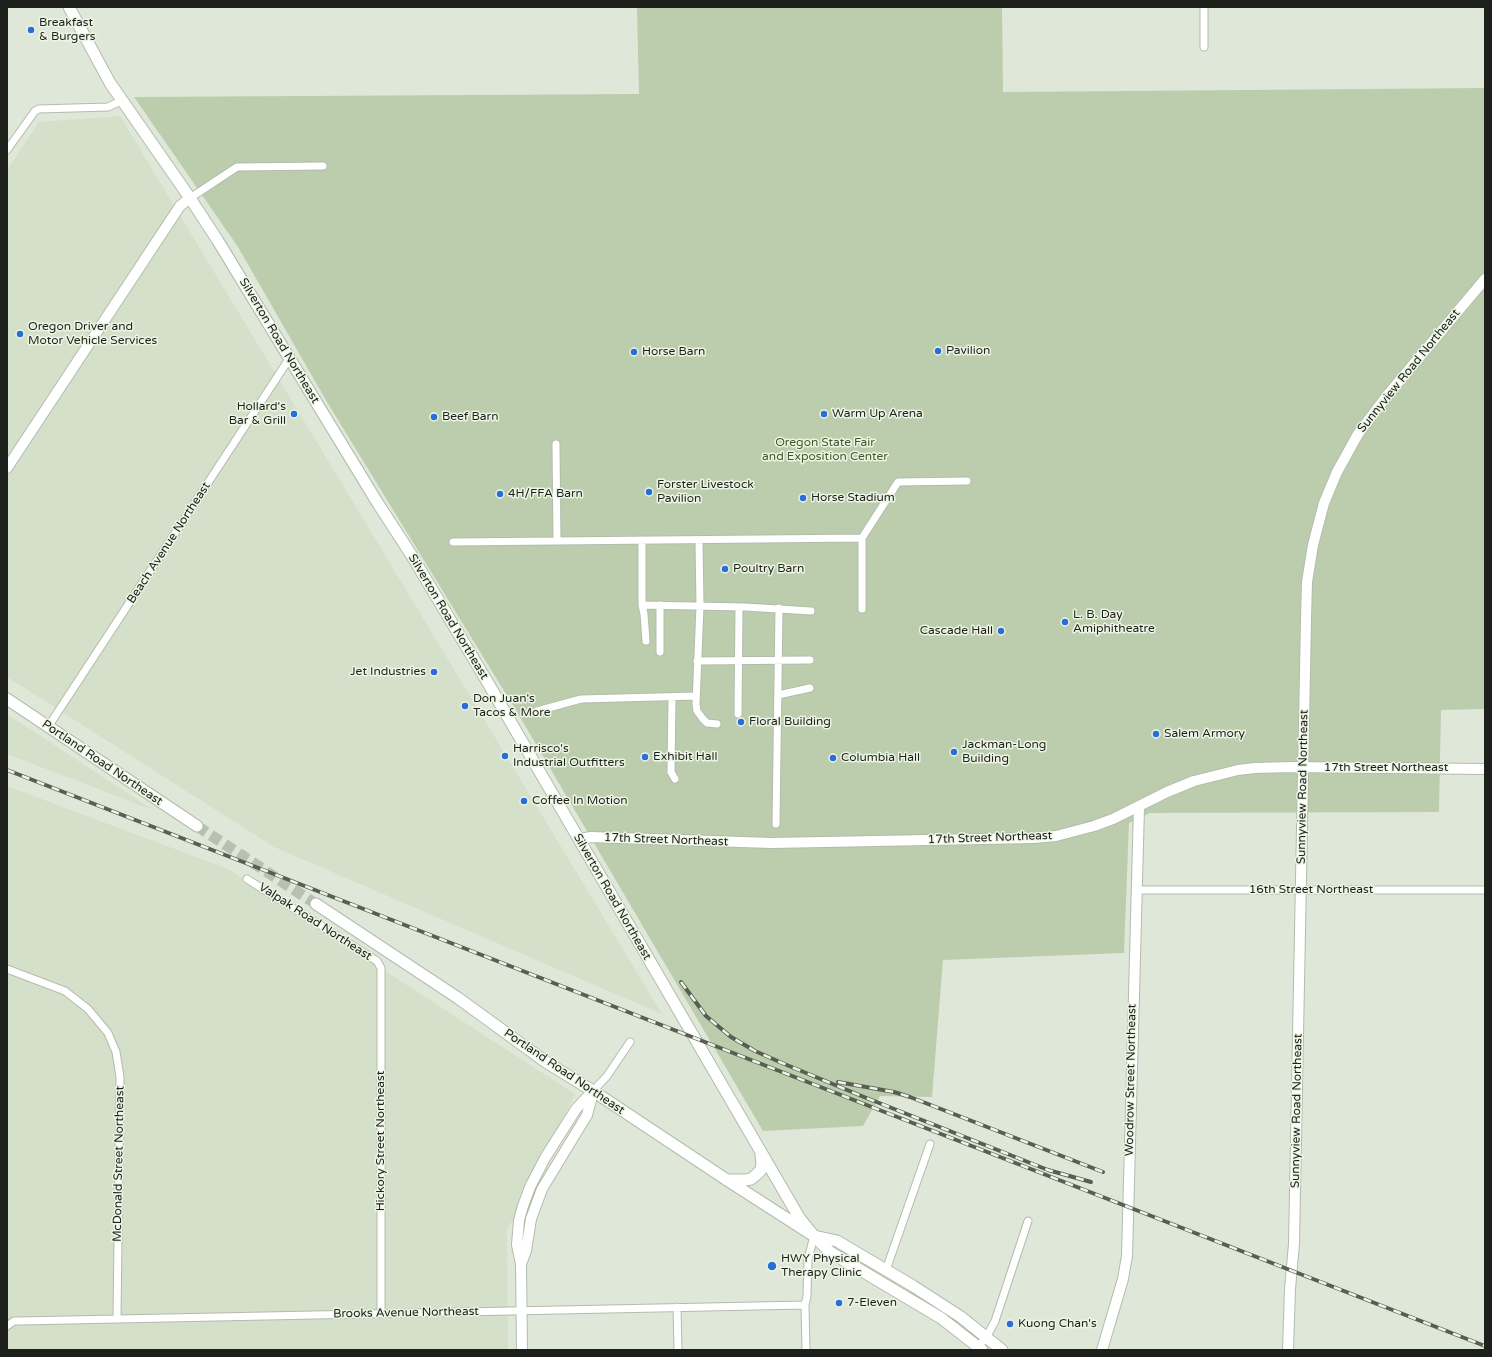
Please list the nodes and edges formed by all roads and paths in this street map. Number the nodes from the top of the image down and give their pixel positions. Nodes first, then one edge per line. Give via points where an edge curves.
1 (69, 7) edge
2 (1204, 7) edge
3 (1204, 47) dead end
4 (121, 101) junction
5 (7, 150) edge
6 (323, 166) dead end
7 (190, 198) junction
8 (1485, 279) edge
9 (289, 359) junction
10 (556, 444) dead end
11 (7, 468) edge
12 (967, 481) dead end
13 (862, 538) junction
14 (642, 540) junction
15 (699, 540) junction
16 (558, 541) junction
17 (453, 542) dead end
18 (642, 605) junction
19 (660, 605) junction
20 (700, 606) junction
21 (739, 607) junction
22 (779, 608) junction
23 (862, 609) dead end
24 (810, 611) dead end
25 (646, 641) dead end
26 (660, 652) dead end
27 (738, 660) junction
28 (778, 660) junction
29 (810, 660) dead end
30 (697, 661) junction
31 (810, 688) dead end
32 (778, 695) junction
33 (696, 696) junction
34 (672, 697) junction
35 (7, 700) edge
36 (537, 711) dead end
37 (738, 714) dead end
38 (717, 724) dead end
39 (48, 727) junction
40 (1304, 768) junction
41 (1485, 769) edge
42 (675, 779) dead end
43 (1138, 807) junction
44 (776, 824) dead end
45 (197, 826) tunnel mouth
46 (579, 839) junction
47 (248, 879) dead end
48 (1136, 890) junction
49 (1301, 890) junction
50 (1485, 890) edge
51 (316, 904) tunnel mouth
52 (7, 968) edge
53 (381, 968) joint
54 (630, 1042) dead end
55 (593, 1091) junction
56 (930, 1144) dead end
57 (761, 1152) junction
58 (726, 1180) junction
59 (1028, 1221) dead end
60 (814, 1236) junction
61 (886, 1270) junction
62 (805, 1305) junction
63 (677, 1308) junction
64 (521, 1311) junction
65 (381, 1314) junction
66 (118, 1318) junction
67 (8, 1326) edge
68 (986, 1336) junction
69 (980, 1348) edge
70 (522, 1350) edge
71 (678, 1350) edge
72 (806, 1350) edge
73 (1002, 1350) edge
74 (1102, 1350) edge
75 (1288, 1350) edge

1 - 4 main road, Silverton Road Northeast
2 - 3 street
4 - 5 street via 108,106 39,109
4 - 7 main road, Silverton Road Northeast
6 - 7 street via 237,167
7 - 9 main road, Silverton Road Northeast
7 - 11 main road via 180,206
8 - 40 main road, Sunnyview Road Northeast via 1370,417 1337,472 1324,503 1312,545 1308,582
9 - 39 street, Beach Avenue Northeast
9 - 46 main road, Silverton Road Northeast via 412,556
10 - 16 street
12 - 13 street via 898,482
13 - 15 street
13 - 23 street
14 - 15 street
14 - 16 street
14 - 18 street
15 - 20 street
16 - 17 street
18 - 19 street
18 - 25 street
19 - 20 street
19 - 26 street
20 - 21 street
20 - 30 street
21 - 22 street
21 - 27 street
22 - 24 street
22 - 28 street
27 - 28 street
27 - 30 street
27 - 37 street
28 - 29 street
28 - 32 street
30 - 33 street
31 - 32 street
32 - 44 street
33 - 34 street
33 - 38 street via 698,711 703,719 707,723
34 - 36 street via 581,699
34 - 42 street via 671,772
35 - 39 main road, Portland Road Northeast
39 - 45 main road, Portland Road Northeast
40 - 41 main road, 17th Street Northeast
40 - 43 main road, 17th Street Northeast via 1255,768 1213,776 1167,792
40 - 49 main road, Sunnyview Road Northeast
43 - 46 main road, 17th Street Northeast via 1094,826 1056,836 1033,838 776,843 591,837
43 - 48 main road, Woodrow Street Northeast
46 - 57 main road, Silverton Road Northeast
47 - 53 street, Valpak Road Northeast via 377,961
48 - 49 street, 16th Street Northeast
48 - 74 main road, Woodrow Street Northeast via 1127,1256 1123,1279
49 - 50 street, 16th Street Northeast
49 - 75 main road, Sunnyview Road Northeast via 1294,1244
51 - 55 main road, Portland Road Northeast via 458,998 546,1062
52 - 66 street, McDonald Street Northeast via 65,991 88,1008 108,1033 119,1063
53 - 65 street, Hickory Street Northeast
54 - 55 street via 607,1076
55 - 58 main road, Portland Road Northeast
55 - 64 main road via 576,1109 537,1172 523,1206 518,1230
56 - 61 street
57 - 58 main road via 761,1170 756,1175 751,1179
57 - 60 main road, Silverton Road Northeast via 795,1212
58 - 60 main road, Portland Road Northeast
59 - 68 street via 995,1322
60 - 61 main road via 837,1241
60 - 62 street via 808,1259
60 - 69 main road via 830,1252 941,1318
61 - 68 main road via 939,1302
62 - 63 street, Brooks Avenue Northeast
62 - 72 street
63 - 64 street, Brooks Avenue Northeast
63 - 71 street
64 - 65 street, Brooks Avenue Northeast
64 - 70 main road
65 - 66 street, Brooks Avenue Northeast
66 - 67 street, Brooks Avenue Northeast via 20,1320
68 - 69 street
68 - 73 main road

